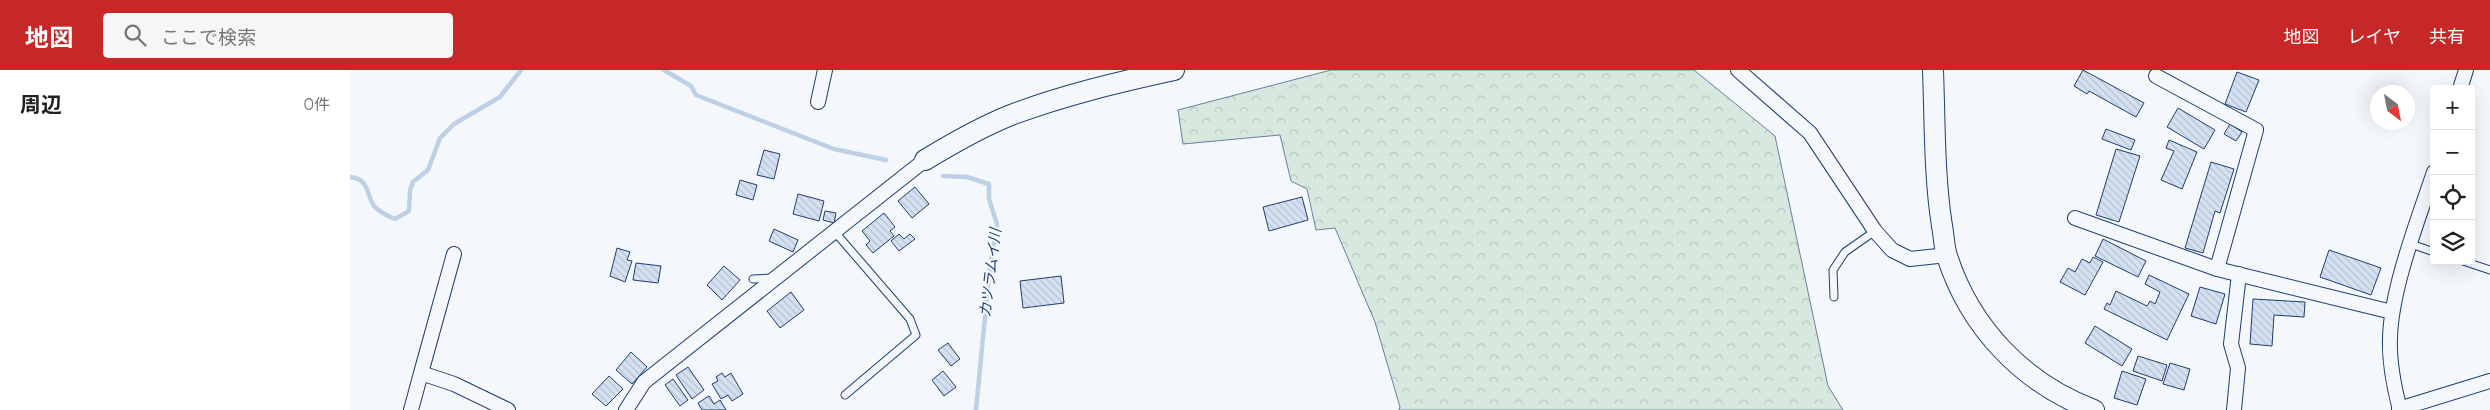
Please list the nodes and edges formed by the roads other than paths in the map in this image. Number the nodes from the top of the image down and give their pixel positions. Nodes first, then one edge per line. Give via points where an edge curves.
1 (825, 70) edge
2 (1174, 70) edge
3 (1738, 70) edge
4 (1933, 70) edge
5 (2466, 70) edge
6 (2156, 76) dead end
7 (2461, 85) edge
8 (818, 102) dead end
9 (925, 160) joint
10 (2433, 175) edge
11 (2075, 218) dead end
12 (834, 231) junction
13 (1875, 231) junction
14 (2411, 244) junction
15 (2430, 251) edge
16 (454, 254) dead end
17 (1947, 255) junction
18 (2475, 265) edge
19 (2217, 269) junction
20 (2490, 270) edge
21 (2239, 274) junction
22 (776, 278) junction
23 (752, 279) dead end
24 (1834, 297) dead end
25 (2392, 312) junction
26 (421, 373) junction
27 (2490, 380) edge
28 (845, 395) dead end
29 (411, 410) edge
30 (508, 410) edge
31 (626, 410) edge
32 (2094, 410) edge
33 (2234, 410) edge
34 (2399, 410) edge

1 - 8 street
2 - 9 street via 1112,84 1010,116 966,135
3 - 13 street via 1810,133
4 - 17 street via 1939,202
5 - 7 street
6 - 19 street via 2256,130
9 - 12 street
10 - 14 street
11 - 19 street
12 - 22 street
12 - 28 lane via 910,319 916,336
13 - 17 street via 1892,250 1910,259
13 - 24 lane via 1845,252 1833,270
14 - 15 lane
14 - 25 street
16 - 26 street
17 - 32 street via 1981,327 2008,357 2047,388
18 - 20 lane
19 - 21 street
21 - 25 street
21 - 33 street via 2230,344 2238,368
22 - 23 lane
22 - 31 street via 644,382
25 - 34 street via 2392,373
26 - 29 street
26 - 30 street via 454,384
27 - 34 street

